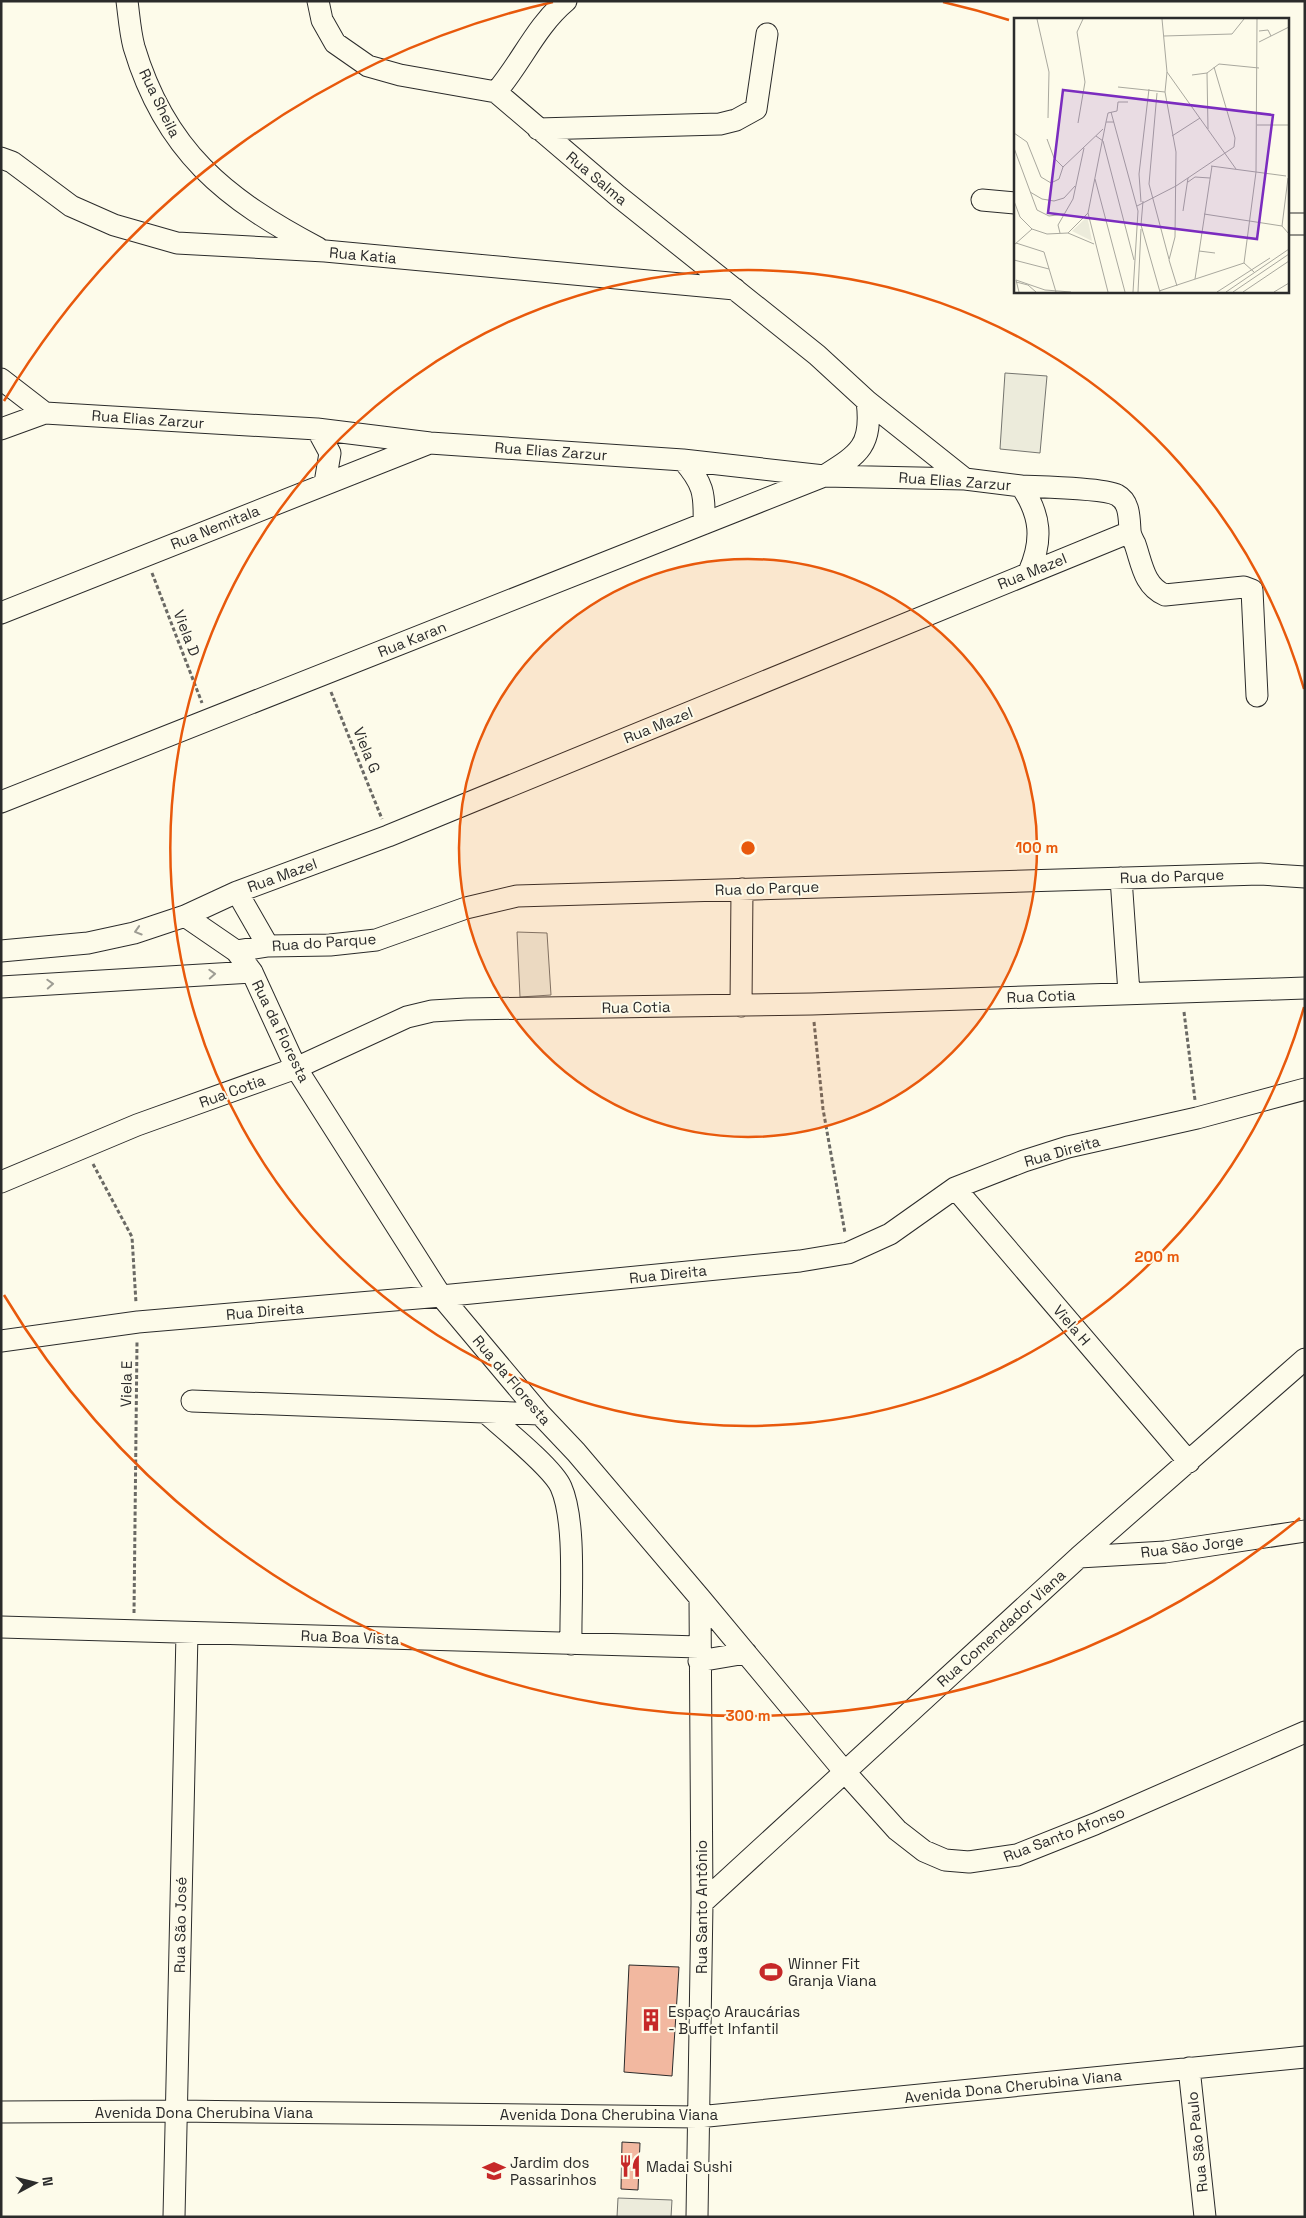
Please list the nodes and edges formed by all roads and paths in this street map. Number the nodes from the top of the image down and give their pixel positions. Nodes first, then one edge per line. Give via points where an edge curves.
1 (127, 1) edge
2 (318, 1) edge
3 (566, 1) edge
4 (767, 34) dead end
5 (496, 92) junction
6 (538, 130) junction
7 (5, 155) edge
8 (982, 200) dead end
9 (1014, 204) edge
10 (1288, 224) edge
11 (1305, 224) edge
12 (325, 252) junction
13 (735, 289) junction
14 (1, 379) edge
15 (867, 401) junction
16 (45, 413) junction
17 (1, 428) edge
18 (317, 430) junction
19 (430, 443) junction
20 (683, 460) junction
21 (824, 476) junction
22 (965, 479) junction
23 (325, 483) junction
24 (1021, 486) junction
25 (704, 523) junction
26 (1130, 532) junction
27 (145, 555) junction
28 (1030, 572) junction
29 (1, 613) edge
30 (324, 674) junction
31 (1257, 696) dead end
32 (208, 720) junction
33 (1, 802) edge
34 (388, 836) junction
35 (1305, 877) edge
36 (1121, 878) junction
37 (742, 889) junction
38 (237, 892) junction
39 (185, 916) junction
40 (268, 946) junction
41 (1, 951) edge
42 (236, 951) junction
43 (252, 972) junction
44 (1, 986) edge
45 (1305, 988) edge
46 (1181, 991) junction
47 (1129, 993) junction
48 (812, 1004) junction
49 (741, 1006) junction
50 (296, 1068) junction
51 (1305, 1089) edge
52 (1197, 1118) junction
53 (84, 1149) junction
54 (1, 1182) edge
55 (955, 1188) junction
56 (848, 1253) junction
57 (441, 1296) junction
58 (138, 1322) junction
59 (1, 1341) edge
60 (1305, 1360) edge
61 (192, 1401) dead end
62 (486, 1412) junction
63 (540, 1414) junction
64 (1189, 1462) junction
65 (1305, 1531) edge
66 (1079, 1557) junction
67 (700, 1598) junction
68 (1, 1627) edge
69 (134, 1631) junction
70 (187, 1633) junction
71 (571, 1644) junction
72 (746, 1653) junction
73 (699, 1654) junction
74 (1305, 1732) edge
75 (844, 1771) junction
76 (702, 1903) junction
77 (1305, 2057) edge
78 (1189, 2068) junction
79 (176, 2111) junction
80 (1, 2112) edge
81 (698, 2117) junction
82 (174, 2217) edge
83 (696, 2217) edge
84 (1205, 2217) edge

1 - 12 street, Rua Sheila via 133,45 149,88 178,142 210,177 245,205
2 - 5 street via 322,20 335,43 368,66
3 - 5 street via 540,30
4 - 6 street via 756,109 736,120 720,124
5 - 6 street, Rua Salma
6 - 13 street, Rua Salma
7 - 12 street, Rua Katia via 71,206 137,232 177,243
8 - 9 street
10 - 11 street
12 - 13 street, Rua Katia
13 - 15 street, Rua Salma via 817,355
14 - 16 street
15 - 21 street via 870,420 867,437 860,450
15 - 22 street, Rua Salma
16 - 17 street
16 - 18 street, Rua Elias Zarzur
18 - 19 street, Rua Elias Zarzur
18 - 23 street via 330,453
19 - 20 street, Rua Elias Zarzur
19 - 23 street, Rua Nemitala
20 - 21 street, Rua Elias Zarzur
20 - 25 street via 702,487
21 - 22 street, Rua Elias Zarzur
21 - 25 street, Rua Karan
22 - 24 street, Rua Elias Zarzur
23 - 27 street, Rua Nemitala
24 - 26 street via 1118,496 1127,506
24 - 28 street, Rua Elias Zarzur via 1032,502 1039,540
25 - 30 street, Rua Karan
26 - 28 street, Rua Mazel
26 - 31 street via 1143,570 1155,591 1165,595 1244,587 1252,590
27 - 29 street, Rua Nemitala
27 - 32 path, Viela D
28 - 34 street, Rua Mazel
30 - 32 street, Rua Karan
30 - 34 path, Viela G
32 - 33 street, Rua Karan
34 - 38 street, Rua Mazel
35 - 36 street, Rua do Parque via 1260,874
36 - 37 street, Rua do Parque
36 - 47 street
37 - 40 street, Rua do Parque via 517,896 466,908 376,940
37 - 49 street
38 - 39 street, Rua Mazel
38 - 40 street
39 -> 41 street, Rua Mazel via 134,933 88,943
39 - 42 street, Rua da Floresta
40 - 42 street, Rua do Parque
42 - 43 street, Rua da Floresta
44 -> 43 street
43 - 50 street, Rua da Floresta
45 - 46 street, Rua Cotia
46 - 47 street, Rua Cotia
46 - 52 path
47 - 48 street, Rua Cotia
48 - 49 street, Rua Cotia
48 - 56 path via 823,1108
49 - 50 street, Rua Cotia via 432,1011 407,1017
50 - 53 street, Rua Cotia via 137,1125
50 - 57 street, Rua da Floresta
51 - 52 street, Rua Direita
52 - 55 street, Rua Direita via 1068,1148
53 - 54 street, Rua Cotia
53 - 58 path, Viela E via 132,1237
55 - 56 street, Rua Direita via 890,1234
55 - 64 street, Viela H
56 - 57 street, Rua Direita via 800,1262
57 - 58 street, Rua Direita
57 - 63 street, Rua da Floresta
58 - 59 street, Rua Direita
58 - 69 path, Viela E
60 - 64 street, Rua Comendador Viana
61 - 62 street
62 - 63 street
62 - 71 street via 551,1472 561,1486 568,1509 570,1533
63 - 67 street, Rua da Floresta
64 - 66 street, Rua Comendador Viana
65 - 66 street, Rua São Jorge via 1165,1552
66 - 75 street, Rua Comendador Viana
67 - 72 street, Rua da Floresta
67 - 73 street, Rua Santo Antônio
68 - 69 street, Rua Boa Vista
69 - 70 street, Rua Boa Vista
70 - 71 street, Rua Boa Vista
70 - 79 street, Rua São José
71 - 73 street, Rua Boa Vista
72 - 73 street, Rua Boa Vista
72 - 75 street, Rua da Floresta
73 - 76 street, Rua Santo Antônio
74 - 75 street, Rua Santo Afonso via 1017,1855 969,1862 945,1860 924,1851 897,1830
75 - 76 street, Rua Comendador Viana
76 - 81 street, Rua Santo Antônio
77 - 78 street, Avenida Dona Cherubina Viana
78 - 81 street, Avenida Dona Cherubina Viana
78 - 84 street, Rua São Paulo
79 - 80 street, Avenida Dona Cherubina Viana
79 - 81 street, Avenida Dona Cherubina Viana
79 - 82 street, Rua São José
81 - 83 street, Rua Santo Antônio

